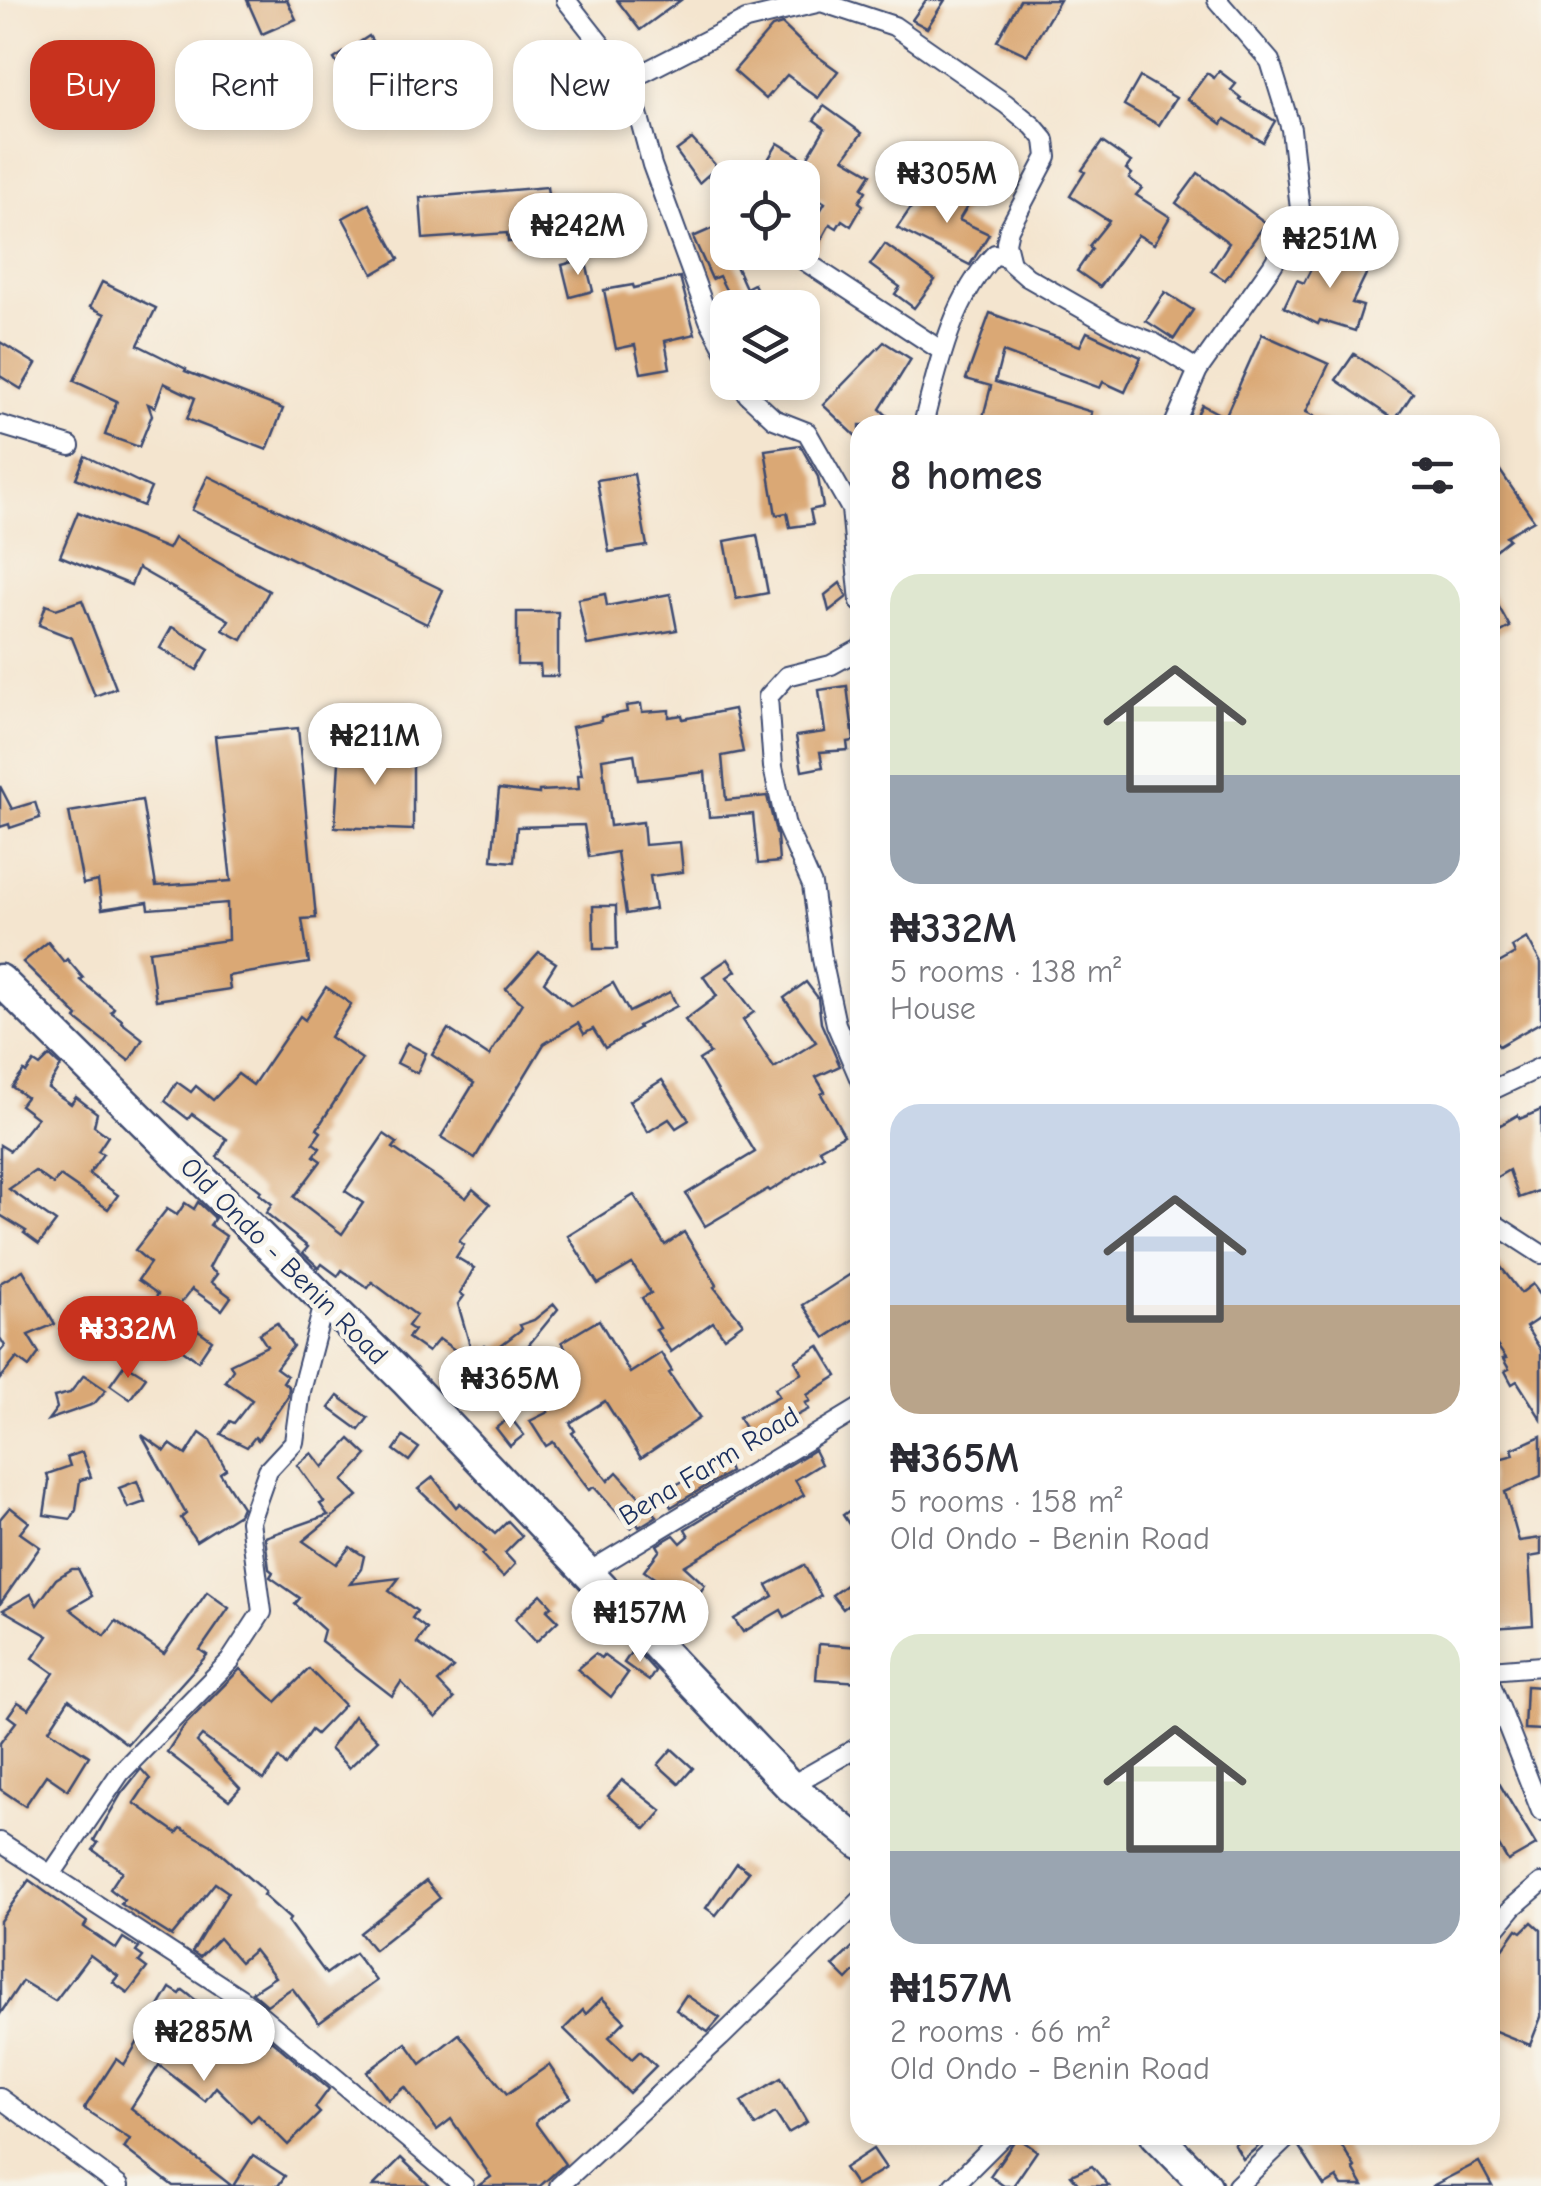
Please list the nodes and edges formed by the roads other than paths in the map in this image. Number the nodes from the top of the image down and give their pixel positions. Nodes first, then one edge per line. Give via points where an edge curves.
1 (566, 0) edge
2 (1217, 0) edge
3 (597, 40) edge
4 (645, 71) edge
5 (642, 130) edge
6 (1008, 258) junction
7 (818, 270) edge
8 (710, 324) edge
9 (942, 351) junction
10 (1198, 370) junction
11 (753, 400) edge
12 (925, 415) edge
13 (1178, 415) edge
14 (0, 425) edge
15 (70, 446) dead end
16 (850, 500) edge
17 (850, 654) edge
18 (0, 980) edge
19 (850, 1057) edge
20 (1541, 1067) edge
21 (1500, 1086) edge
22 (1500, 1227) edge
23 (1541, 1254) edge
24 (325, 1300) junction
25 (850, 1414) edge
26 (587, 1573) junction
27 (1541, 1666) edge
28 (1500, 1669) edge
29 (1500, 1707) edge
30 (850, 1752) edge
31 (790, 1786) junction
32 (1541, 1811) edge
33 (850, 1835) edge
34 (0, 1842) edge
35 (50, 1876) junction
36 (1541, 1883) edge
37 (850, 1911) edge
38 (1500, 1924) edge
39 (0, 2098) edge
40 (994, 2145) edge
41 (1166, 2145) edge
42 (1280, 2145) edge
43 (118, 2186) edge
44 (464, 2186) edge
45 (559, 2186) edge
46 (953, 2186) edge
47 (1206, 2186) edge
48 (1237, 2186) edge

1 - 3 street
2 - 10 street via 1270,62 1292,129 1301,218
4 - 6 street via 746,20 821,2 894,26 1006,104 1045,140 1047,157 1008,229
5 - 8 street
6 - 9 street via 995,254 975,275
6 - 10 street via 1027,277
7 - 9 street
9 - 12 street
10 - 13 street
11 - 16 street via 774,419 808,432
14 - 15 street
17 - 19 street via 787,676 768,697 786,826 812,886 836,1024
18 - 24 main road, Old Ondo - Benin Road
20 - 21 street
22 - 23 street
24 - 26 main road, Old Ondo - Benin Road
24 - 35 street via 294,1442 268,1470 250,1521 262,1612 230,1661 120,1773
25 - 26 street, Bena Farm Road
26 - 31 main road, Old Ondo - Benin Road
27 - 28 street
29 - 32 street
30 - 31 street
31 - 33 main road, Old Ondo - Benin Road
34 - 35 street
35 - 44 street via 240,1998
36 - 38 street
37 - 45 street
39 - 43 street
40 - 46 street
41 - 47 main road
42 - 48 street

